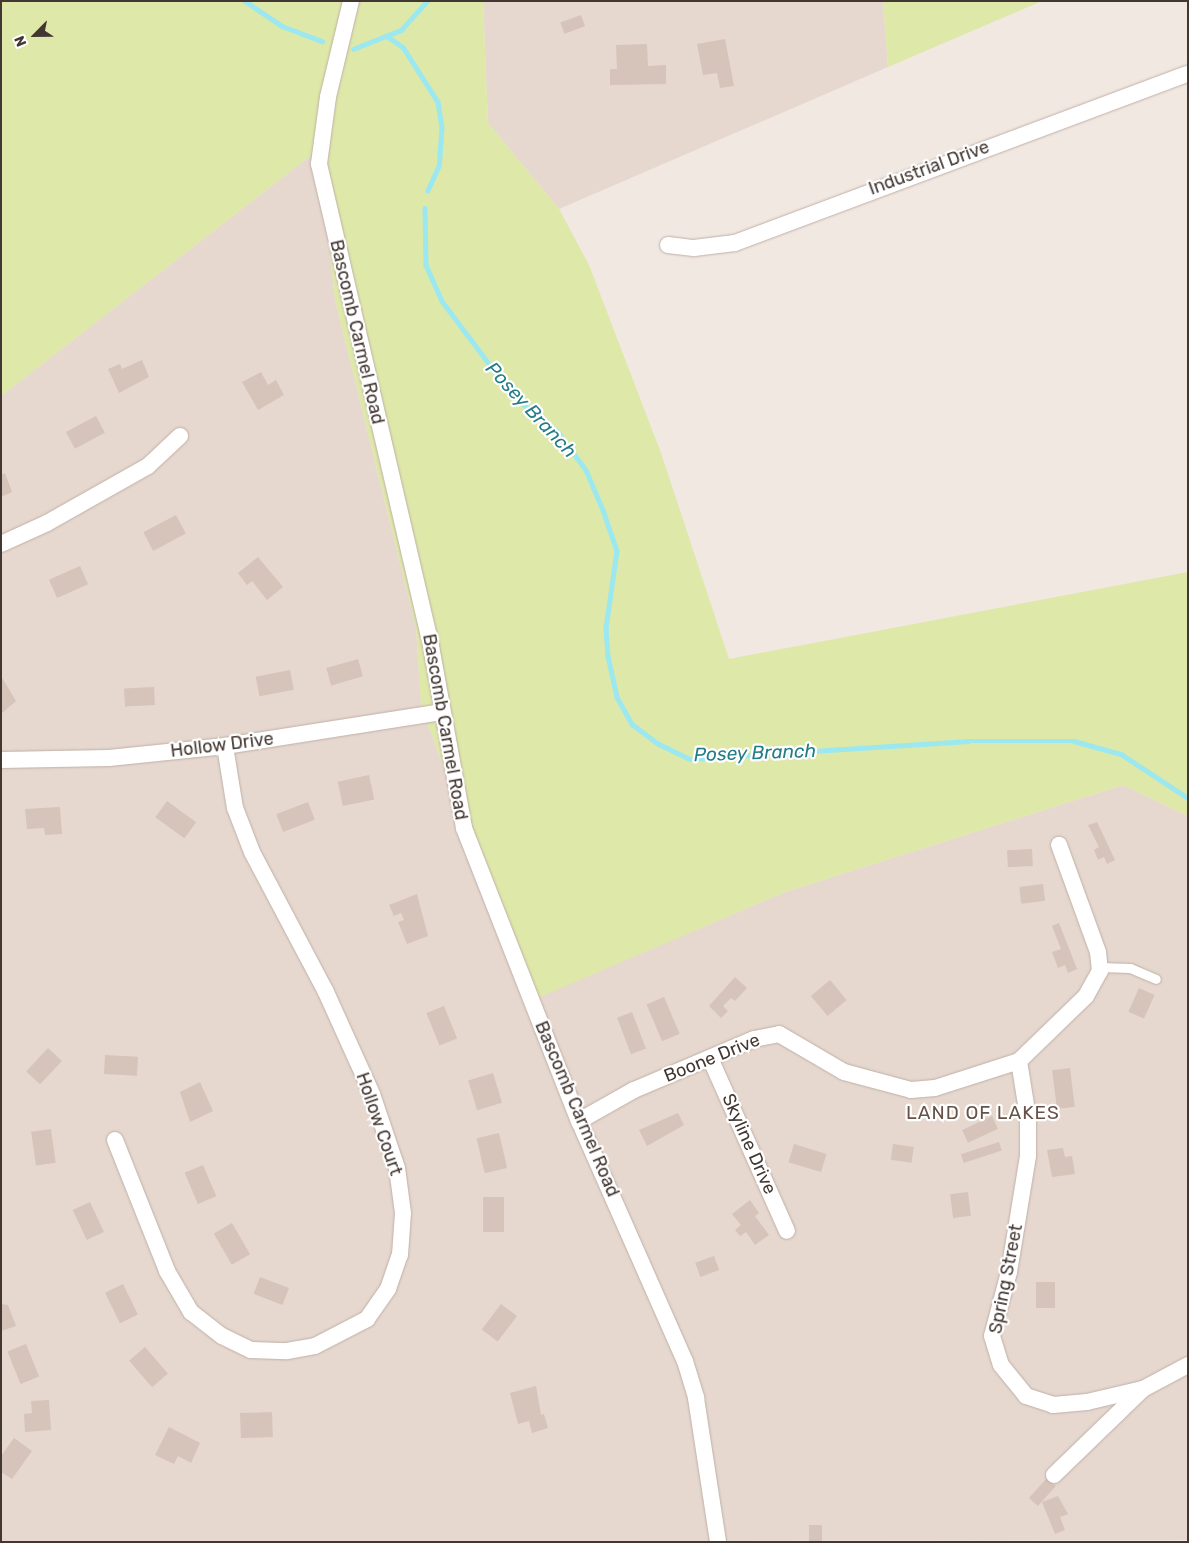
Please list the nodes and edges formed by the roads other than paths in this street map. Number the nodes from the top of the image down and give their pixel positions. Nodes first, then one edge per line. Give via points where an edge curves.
1 (351, 1) edge
2 (1188, 74) edge
3 (668, 245) dead end
4 (180, 436) dead end
5 (1, 544) edge
6 (441, 712) junction
7 (225, 746) junction
8 (1, 760) edge
9 (1058, 845) dead end
10 (1100, 967) junction
11 (1156, 979) dead end
12 (710, 1058) junction
13 (1019, 1061) junction
14 (579, 1121) junction
15 (116, 1140) dead end
16 (787, 1231) dead end
17 (1188, 1365) edge
18 (1143, 1390) junction
19 (1054, 1475) dead end
20 (718, 1542) edge

1 - 6 street, Bascomb Carmel Road via 328,97 320,164 429,635
2 - 3 street, Industrial Drive via 735,243 694,248
4 - 5 street via 148,466 47,523
6 - 7 street, Hollow Drive
6 - 14 street, Bascomb Carmel Road via 464,828
7 - 8 street, Hollow Drive via 109,758
7 - 15 street, Hollow Court via 235,808 252,852 326,992 372,1094 397,1168 403,1213 400,1255 388,1289 367,1319 315,1346 287,1351 251,1350 222,1336 191,1312 167,1271
9 - 10 street
10 - 11 lane via 1130,968
10 - 13 street via 1086,996
12 - 13 street, Boone Drive via 754,1039 779,1034 844,1072 911,1090 935,1088
12 - 14 street, Boone Drive via 634,1090
12 - 16 street, Skyline Drive
13 - 18 street, Spring Street via 1028,1117 1028,1156 1009,1272 992,1336 1001,1365 1026,1396 1053,1405 1087,1402
14 - 20 street, Bascomb Carmel Road via 685,1361 698,1407
17 - 18 street
18 - 19 street

